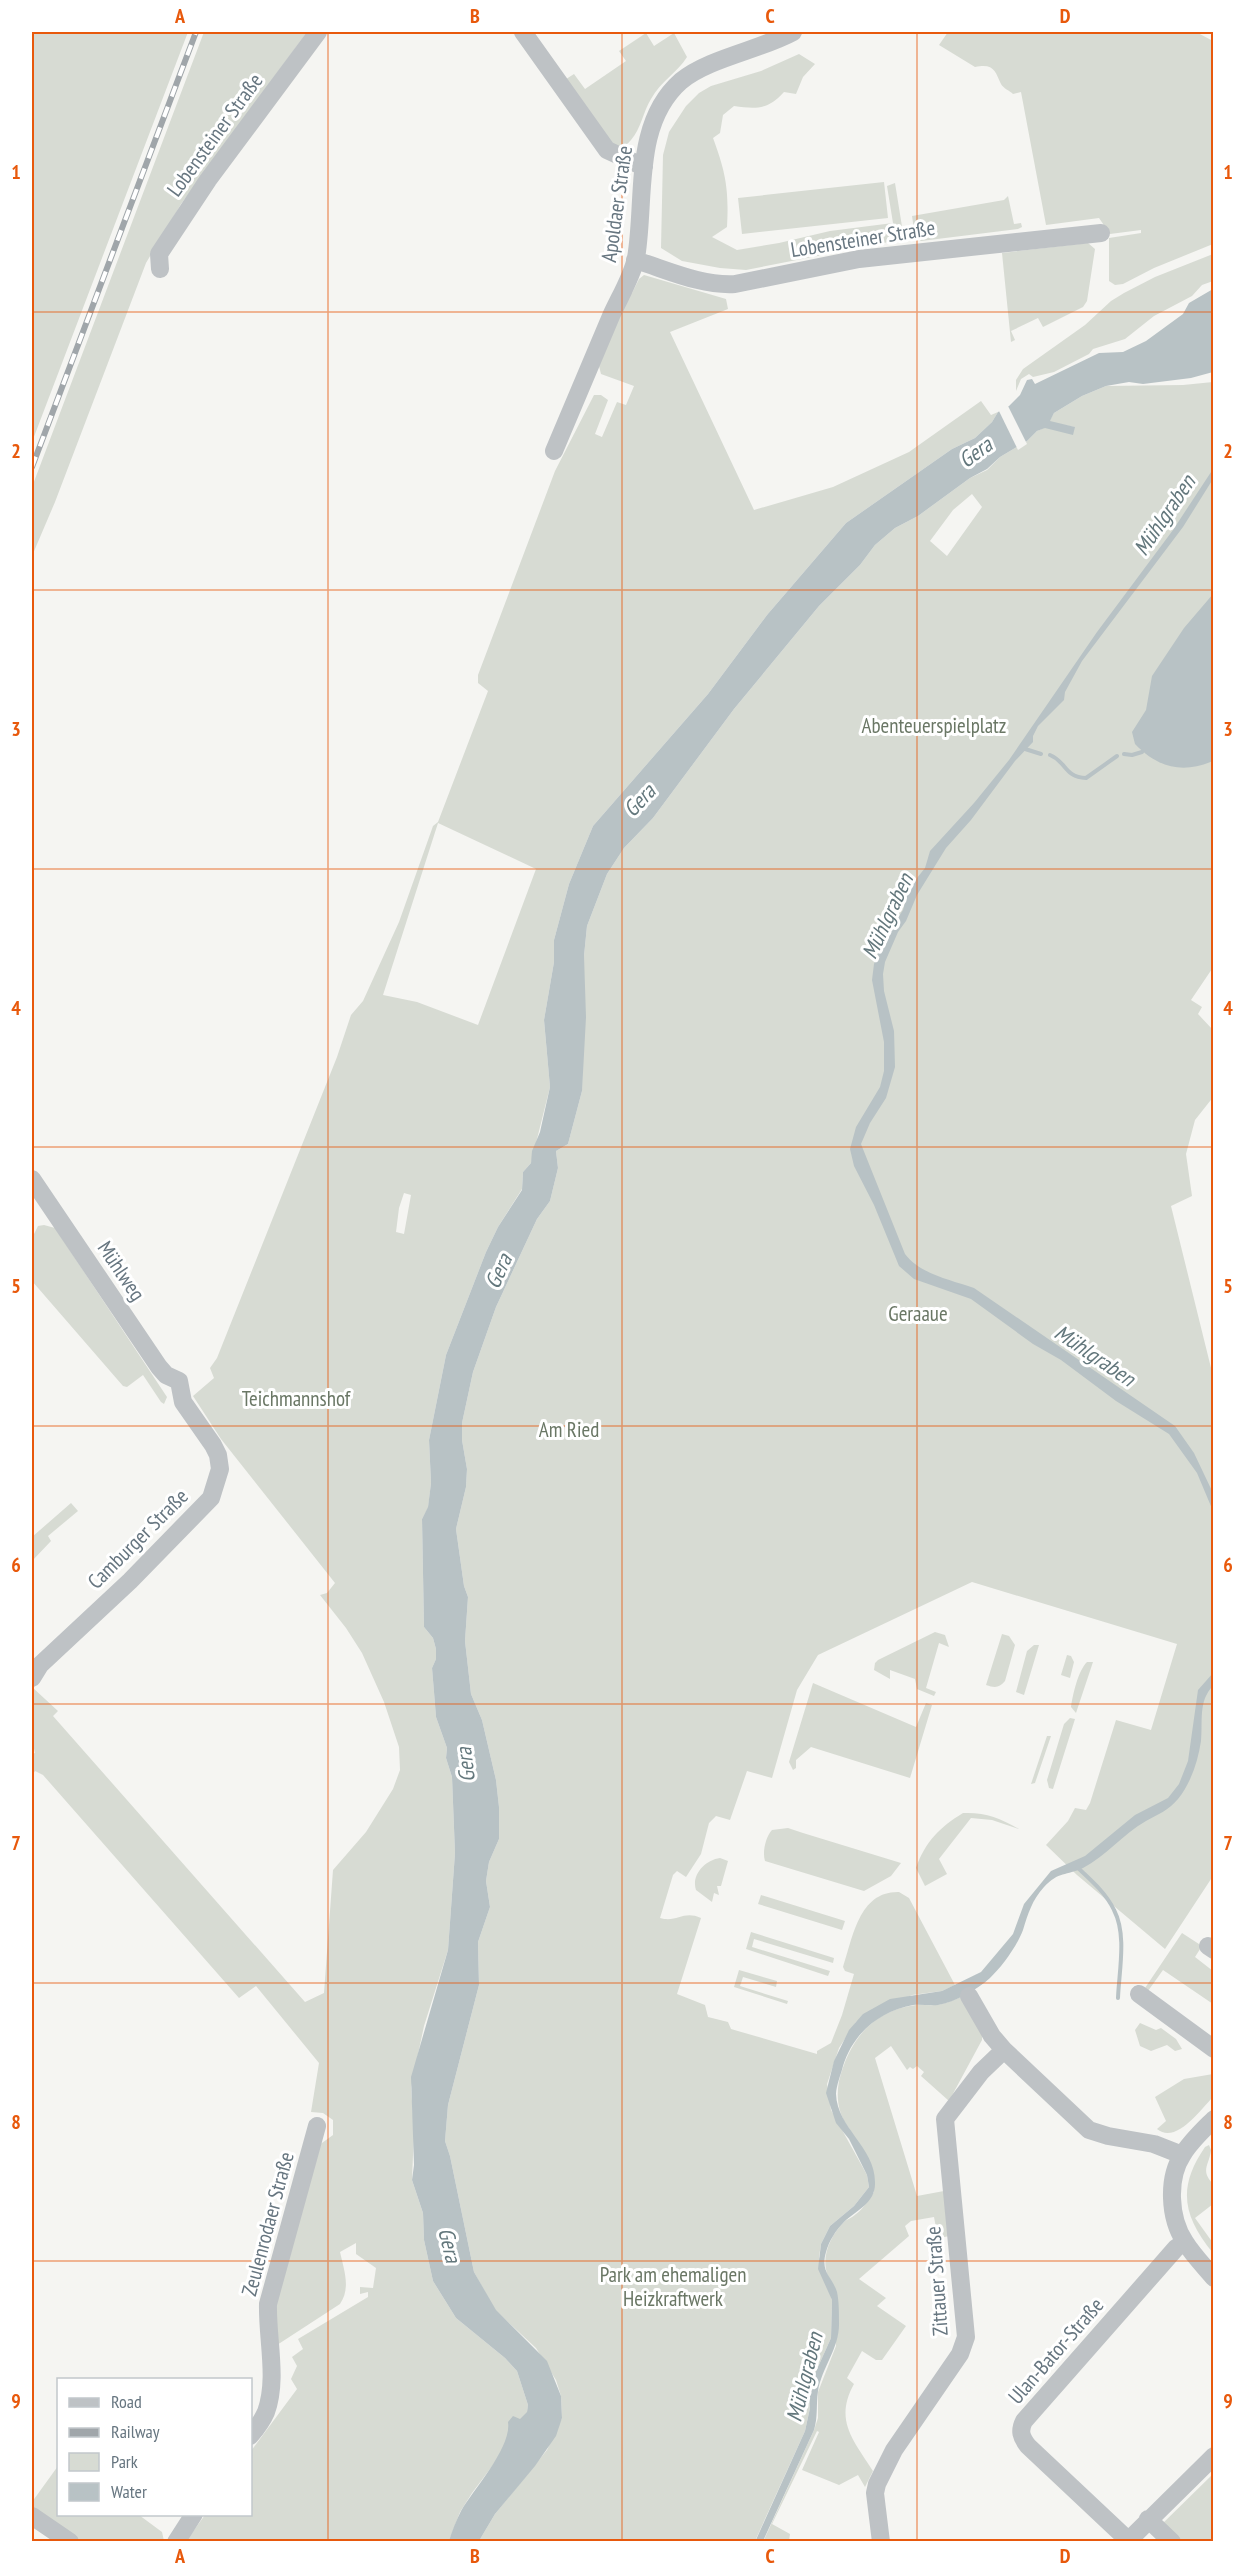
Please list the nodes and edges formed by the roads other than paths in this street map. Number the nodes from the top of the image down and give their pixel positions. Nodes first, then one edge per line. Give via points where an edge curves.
1 (318, 32) edge
2 (523, 32) edge
3 (793, 32) edge
4 (644, 167) junction
5 (1101, 233) dead end
6 (635, 260) junction
7 (160, 269) dead end
8 (554, 451) dead end
9 (32, 1179) edge
10 (179, 1381) joint
11 (32, 1678) edge
12 (1139, 1994) dead end
13 (969, 1996) dead end
14 (1214, 2049) edge
15 (1004, 2050) junction
16 (1214, 2119) edge
17 (317, 2126) dead end
18 (1182, 2155) junction
19 (1185, 2242) junction
20 (1214, 2278) edge
21 (252, 2433) edge
22 (1214, 2456) edge
23 (32, 2516) edge
24 (193, 2516) edge
25 (1148, 2519) junction
26 (70, 2541) edge
27 (176, 2541) edge
28 (881, 2541) edge
29 (1127, 2541) edge
30 (1172, 2541) edge

1 - 7 street, Lobensteiner Straße via 208,180 159,254
2 - 4 street via 607,150
3 - 4 street, Apoldaer Straße via 703,68 681,81 656,115
4 - 6 street, Apoldaer Straße
5 - 6 street, Lobensteiner Straße via 859,259 721,285
6 - 8 street, Apoldaer Straße
9 - 10 street, Mühlweg via 159,1367
10 - 11 street, Camburger Straße via 183,1402 218,1455 220,1469 211,1498 40,1665
12 - 14 street
13 - 15 street
15 - 18 street via 1089,2130 1154,2144
15 - 28 street, Zittauer Straße via 981,2072 945,2119 966,2337 960,2354 894,2450 877,2484
16 - 18 street
17 - 21 street, Zeulenrodaer Straße via 268,2304 270,2400
18 - 19 street via 1172,2202
19 - 20 street
19 - 29 street, Ulan-Bator-Straße via 1149,2278 1021,2428 1028,2446
22 - 25 street, Ulan-Bator-Straße
23 - 26 street
24 - 27 street
25 - 29 street, Ulan-Bator-Straße
25 - 30 street

